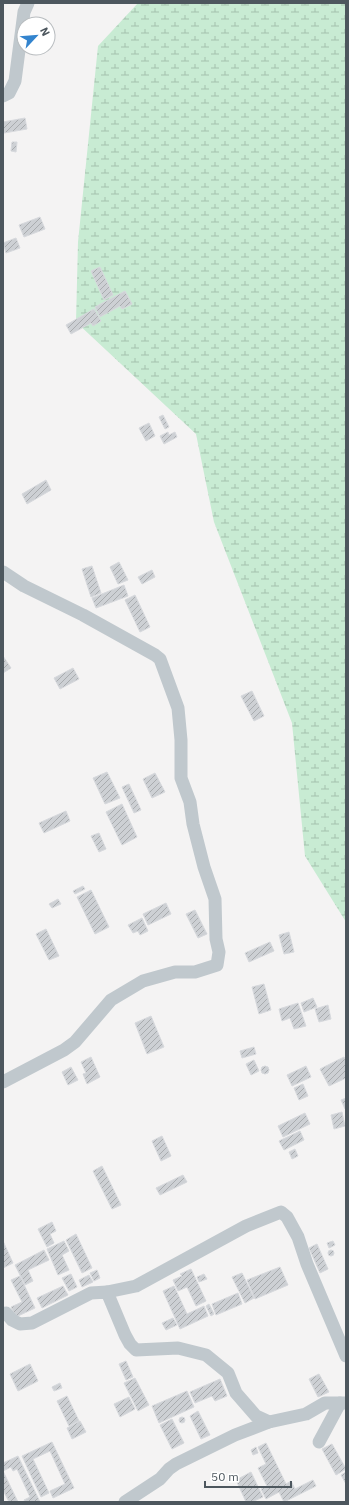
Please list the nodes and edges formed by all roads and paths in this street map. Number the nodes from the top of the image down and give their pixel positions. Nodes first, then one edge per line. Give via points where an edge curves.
1 (28, 3) edge
2 (3, 96) edge
3 (3, 572) edge
4 (3, 1082) edge
5 (107, 1292) junction
6 (3, 1314) edge
7 (346, 1356) edge
8 (343, 1403) edge
9 (269, 1422) junction
10 (320, 1442) dead end
11 (125, 1502) edge

1 - 2 street via 24,12 15,81 9,93
3 - 4 street via 24,586 83,615 160,659 179,713 181,778 190,802 204,867 215,898 216,939 219,952 217,965 195,972 175,972 144,981 110,1000 75,1042
5 - 6 street via 91,1292 32,1323 20,1324 12,1320 6,1312
5 - 7 street via 136,1286 246,1226 281,1212 287,1217 298,1237
5 - 9 street via 125,1335 136,1350 178,1348 206,1355 228,1373 236,1393 256,1416
8 - 9 street via 325,1403 306,1414
8 - 10 street
9 - 11 street via 235,1435 176,1464 160,1479

